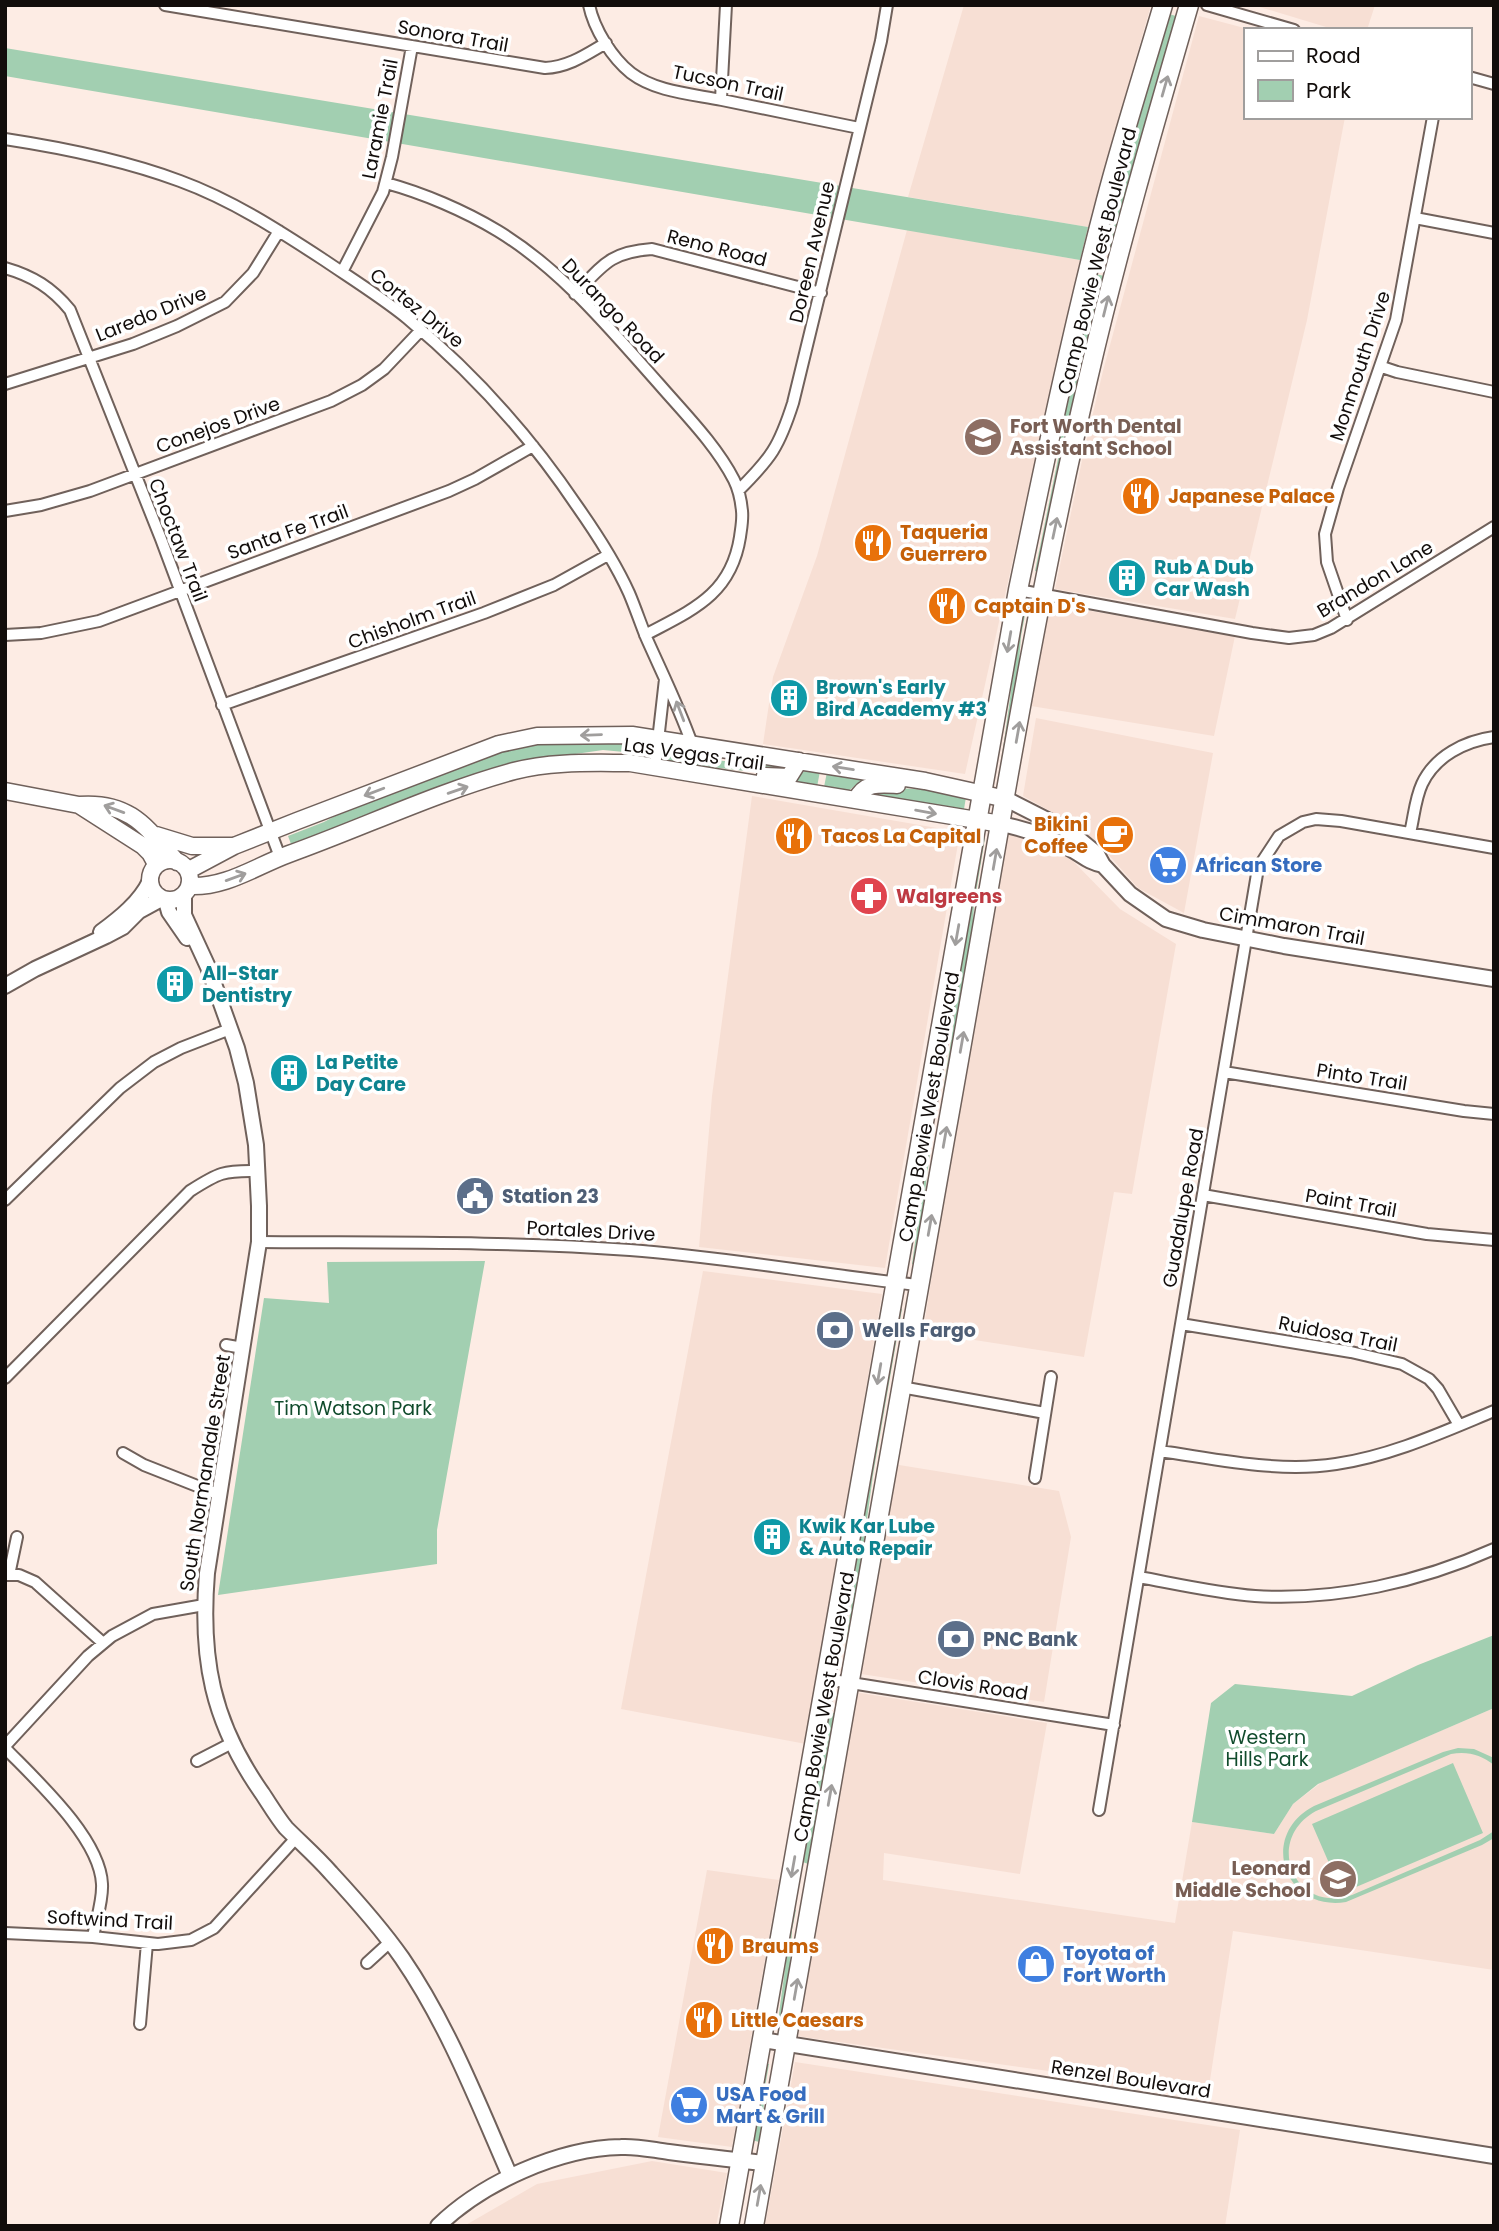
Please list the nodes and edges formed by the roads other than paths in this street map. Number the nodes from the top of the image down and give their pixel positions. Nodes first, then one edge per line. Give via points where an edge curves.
1 (165, 5) edge
2 (589, 5) edge
3 (726, 5) edge
4 (887, 5) edge
5 (1163, 5) edge
6 (1189, 5) edge
7 (1207, 5) edge
8 (1287, 28) edge
9 (606, 43) junction
10 (412, 46) junction
11 (1471, 78) edge
12 (1494, 84) edge
13 (721, 99) junction
14 (1433, 119) edge
15 (859, 128) junction
16 (5, 139) edge
17 (386, 184) junction
18 (1106, 201) junction
19 (1415, 218) junction
20 (279, 231) junction
21 (1494, 233) edge
22 (5, 268) edge
23 (1114, 271) junction
24 (342, 272) junction
25 (575, 293) junction
26 (821, 293) junction
27 (421, 330) junction
28 (89, 358) junction
29 (1382, 367) junction
30 (5, 384) edge
31 (1494, 392) edge
32 (533, 446) junction
33 (135, 474) junction
34 (739, 490) junction
35 (5, 511) edge
36 (1494, 527) edge
37 (608, 555) junction
38 (1018, 590) junction
39 (179, 591) junction
40 (1042, 595) junction
41 (1347, 620) junction
42 (5, 635) edge
43 (645, 635) junction
44 (665, 679) junction
45 (222, 705) junction
46 (1494, 737) edge
47 (659, 740) junction
48 (692, 744) junction
49 (799, 761) junction
50 (655, 767) junction
51 (730, 780) junction
52 (925, 781) junction
53 (5, 791) edge
54 (982, 793) junction
55 (1006, 799) junction
56 (856, 800) junction
57 (79, 805) junction
58 (977, 820) junction
59 (1001, 824) junction
60 (270, 833) junction
61 (1410, 833) junction
62 (156, 835) junction
63 (234, 846) junction
64 (1494, 848) edge
65 (279, 857) junction
66 (156, 864) junction
67 (180, 864) junction
68 (1104, 865) junction
69 (150, 881) junction
70 (187, 890) junction
71 (164, 900) junction
72 (1247, 939) junction
73 (83, 945) junction
74 (198, 949) junction
75 (1494, 979) edge
76 (5, 986) edge
77 (230, 1029) junction
78 (1224, 1072) junction
79 (927, 1105) junction
80 (950, 1109) junction
81 (1494, 1114) edge
82 (258, 1171) junction
83 (1203, 1195) junction
84 (5, 1200) edge
85 (1494, 1240) edge
86 (258, 1242) junction
87 (895, 1283) junction
88 (919, 1286) junction
89 (1181, 1324) junction
90 (226, 1345) dead end
91 (243, 1348) junction
92 (1051, 1377) dead end
93 (5, 1378) edge
94 (901, 1387) junction
95 (1494, 1411) edge
96 (1045, 1413) junction
97 (1459, 1425) junction
98 (1160, 1451) junction
99 (123, 1453) dead end
100 (1035, 1478) dead end
101 (220, 1495) junction
102 (17, 1537) dead end
103 (1494, 1549) edge
104 (7, 1575) edge
105 (1139, 1577) junction
106 (204, 1605) junction
107 (103, 1643) junction
108 (826, 1679) junction
109 (850, 1683) junction
110 (1114, 1725) junction
111 (232, 1743) junction
112 (5, 1747) edge
113 (197, 1761) dead end
114 (1099, 1810) dead end
115 (296, 1838) junction
116 (788, 1893) junction
117 (812, 1897) junction
118 (5, 1933) edge
119 (93, 1937) junction
120 (390, 1942) junction
121 (147, 1943) junction
122 (367, 1963) dead end
123 (141, 2024) dead end
124 (762, 2040) junction
125 (786, 2045) junction
126 (1494, 2156) edge
127 (740, 2161) junction
128 (764, 2164) junction
129 (510, 2176) junction
130 (438, 2226) edge
131 (729, 2226) edge
132 (754, 2226) edge

1 - 10 street, Sonora Trail
2 - 9 street, Tucson Trail
3 - 13 street
4 - 15 street, Doreen Avenue
5 - 18 main road, Camp Bowie West Boulevard
23 -> 6 main road, Camp Bowie West Boulevard
7 - 8 street
9 - 10 street, Sonora Trail via 576,61 545,68
9 - 13 street, Tucson Trail via 630,72 644,80 675,92
10 - 17 street, Laramie Trail
11 - 12 street
13 - 15 street, Tucson Trail
14 - 19 street, Monmouth Drive
15 - 26 street, Doreen Avenue
16 - 20 street, Cortez Drive via 146,170 222,198
17 - 24 street, Laramie Trail
17 - 25 street, Durango Road via 429,198 496,230
18 - 23 main road via 1100,251 1104,267
18 - 38 main road, Camp Bowie West Boulevard via 1060,385
19 - 21 street
19 - 29 street, Monmouth Drive via 1399,309
20 - 24 street, Cortez Drive
20 - 28 street, Laredo Drive via 253,273 225,302 177,326
22 - 28 street, Choctaw Trail via 30,276 60,298 70,310
40 -> 23 main road, Camp Bowie West Boulevard
24 - 27 street, Cortez Drive
25 - 26 street, Reno Road via 611,260 652,249
25 - 34 street, Durango Road via 686,414
26 - 34 street, Doreen Avenue via 782,435 773,454
27 - 32 street, Cortez Drive via 470,374
27 - 33 street, Conejos Drive via 384,369 331,401
28 - 30 street, Laredo Drive
28 - 33 street, Choctaw Trail
29 - 31 street
29 - 41 street, Monmouth Drive via 1325,534 1327,562
32 - 37 street, Cortez Drive
32 - 39 street, Santa Fe Trail via 449,491
33 - 35 street, Conejos Drive via 41,505
33 - 39 street, Choctaw Trail
34 - 43 street via 741,526 726,578 691,611
36 - 41 street, Brandon Lane
37 - 43 street, Cortez Drive
37 - 45 street, Chisholm Trail via 554,585 484,613
38 - 40 street, Brandon Lane
38 -> 54 main road, Camp Bowie West Boulevard
39 - 42 street, Santa Fe Trail via 89,623
39 - 45 street, Choctaw Trail
40 - 41 street, Brandon Lane via 1289,638 1314,635
55 -> 40 main road, Camp Bowie West Boulevard
43 - 44 street, Cortez Drive
44 - 47 street
48 -> 44 street, Cortez Drive
45 - 60 street, Choctaw Trail
46 - 61 street via 1462,746 1437,764 1422,783
47 - 48 main road, Las Vegas Trail
47 - 50 street
47 -> 60 main road, Las Vegas Trail via 600,734 537,736 499,744
48 - 49 main road, Las Vegas Trail
49 - 51 main road via 789,778 739,774
52 -> 49 main road, Las Vegas Trail
50 - 51 main road, Las Vegas Trail
65 -> 50 main road, Las Vegas Trail via 403,808 515,771 570,762
51 - 56 main road, Las Vegas Trail
52 - 54 main road, Las Vegas Trail
52 - 56 main road via 913,786 871,785 859,792
53 - 57 main road
54 - 55 main road, Las Vegas Trail
54 - 58 main road, Camp Bowie West Boulevard
55 - 59 main road, Camp Bowie West Boulevard
55 - 68 street, Cimmaron Trail via 1069,831
56 -> 58 main road, Las Vegas Trail
62 -> 57 main road via 144,823 112,808 98,803
57 - 66 main road via 137,841
58 - 59 main road, Las Vegas Trail
58 -> 79 main road, Camp Bowie West Boulevard
59 - 68 street, Cimmaron Trail via 1041,835
80 -> 59 main road, Camp Bowie West Boulevard
60 - 63 main road, Las Vegas Trail
60 - 65 street, Choctaw Trail
61 - 64 street, Guadalupe Road
61 - 72 street, Guadalupe Road via 1315,819 1279,836 1258,868
62 - 63 main road via 192,846
62 - 67 main road
63 - 67 main road via 189,870
70 -> 65 main road, Las Vegas Trail via 208,887
66 - 67 main road via 163,860
66 - 69 main road
67 - 70 main road via 188,872
68 - 72 street, Cimmaron Trail via 1130,894 1166,919
69 - 71 main road via 155,895
69 - 73 street via 136,902
70 - 71 main road via 173,900
70 - 74 street, South Normandale Street via 184,915
71 - 73 street via 139,911 124,927
71 - 74 street, South Normandale Street
72 - 75 street, Cimmaron Trail
72 - 78 street, Guadalupe Road
73 - 76 street
74 - 77 street, South Normandale Street
77 - 82 street, South Normandale Street via 246,1083
77 - 84 street via 181,1048 120,1088
78 - 81 street, Pinto Trail
78 - 83 street, Guadalupe Road
79 - 80 main road
79 - 87 main road, Camp Bowie West Boulevard
88 -> 80 main road, Camp Bowie West Boulevard
82 - 86 street, South Normandale Street
82 - 93 street via 226,1171 190,1191
83 - 85 street, Paint Trail via 1427,1234
83 - 89 street, Guadalupe Road
86 - 87 street, Portales Drive via 618,1249
86 - 91 street, South Normandale Street
87 - 88 street, Portales Drive
87 -> 108 main road, Camp Bowie West Boulevard
88 - 94 main road, Camp Bowie West Boulevard
89 - 97 street, Ruidosa Trail via 1402,1364 1429,1378
89 - 98 street, Guadalupe Road
90 - 91 street
91 - 101 street, South Normandale Street
92 - 96 street
94 - 96 street
94 - 109 main road, Camp Bowie West Boulevard
95 - 97 street
96 - 100 street
97 - 98 street via 1400,1449 1336,1465 1282,1467
98 - 105 street, Guadalupe Road
99 - 101 street
101 - 106 street, South Normandale Street
102 - 104 street
103 - 105 street via 1433,1573 1312,1595 1255,1596
104 - 107 street via 35,1582
105 - 110 street, Guadalupe Road
106 - 107 street via 153,1614
106 - 111 street, South Normandale Street via 207,1664
107 - 112 street
108 - 109 street, Clovis Road
108 -> 116 main road, Camp Bowie West Boulevard
109 - 110 street, Clovis Road
117 -> 109 main road, Camp Bowie West Boulevard
110 - 114 street, Guadalupe Road
111 - 113 street
111 - 115 street, South Normandale Street via 247,1772
112 - 119 street via 63,1808 98,1865 102,1893
115 - 120 street, South Normandale Street
115 - 121 street, Softwind Trail via 214,1928 191,1940
116 - 117 main road
116 - 124 main road, Camp Bowie West Boulevard
125 -> 117 main road, Camp Bowie West Boulevard
118 - 119 street, Softwind Trail
119 - 121 street, Softwind Trail
120 - 122 street
120 - 129 street, South Normandale Street via 437,2017
121 - 123 street
124 - 125 street, Renzel Boulevard
124 - 127 main road, Camp Bowie West Boulevard
125 - 126 street, Renzel Boulevard
125 - 128 main road, Camp Bowie West Boulevard
127 - 128 street
127 - 129 street via 622,2147 587,2150
127 - 131 main road, Camp Bowie West Boulevard
132 -> 128 main road, Camp Bowie West Boulevard
129 - 130 street

